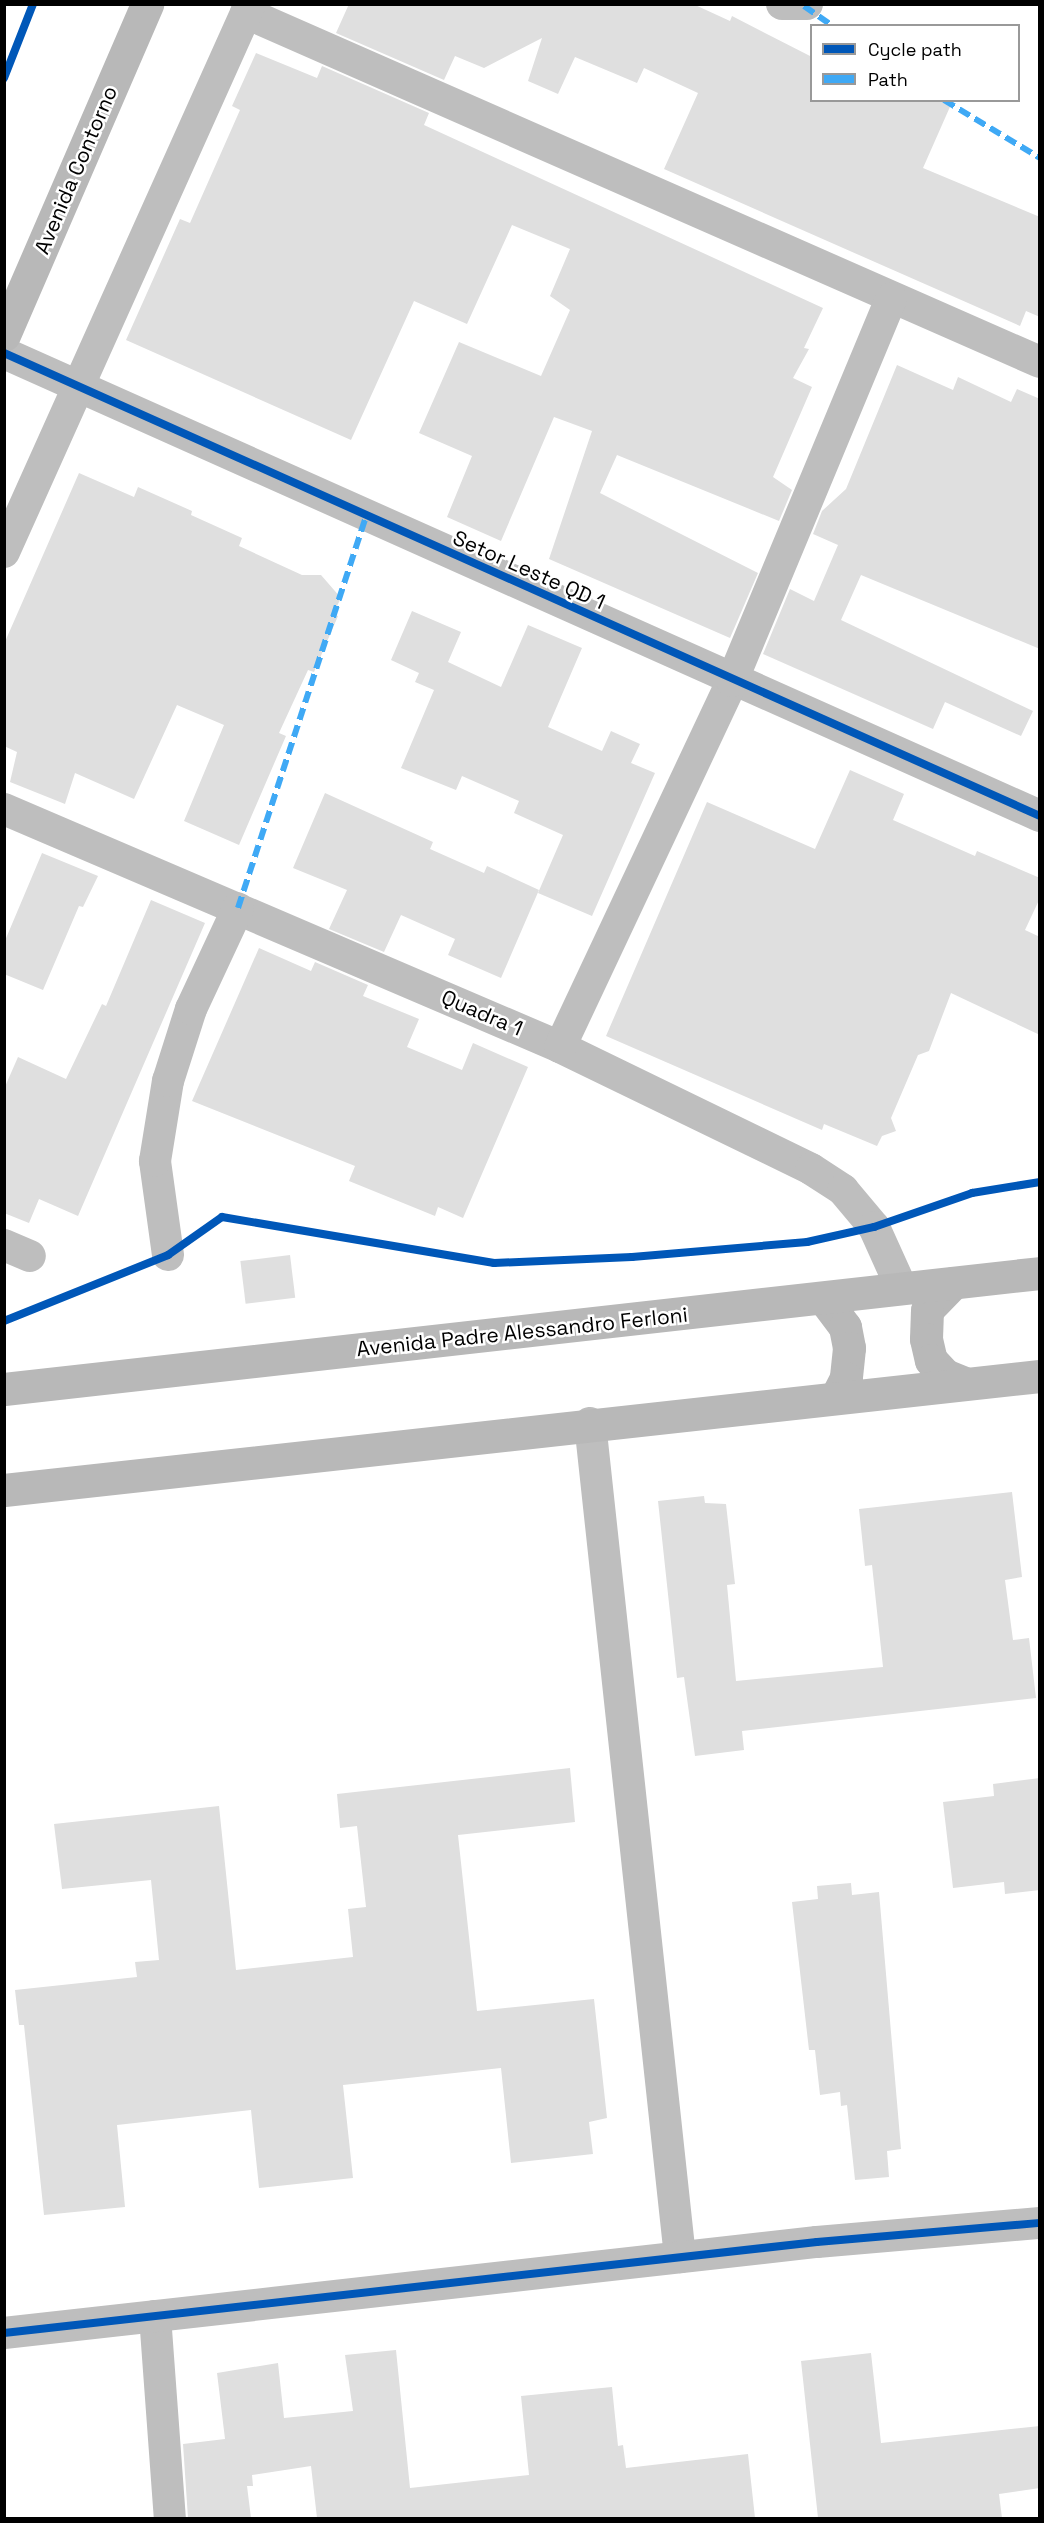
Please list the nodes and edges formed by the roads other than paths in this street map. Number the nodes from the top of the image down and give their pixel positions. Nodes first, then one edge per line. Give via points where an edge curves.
1 (147, 4) edge
2 (782, 4) edge
3 (807, 4) edge
4 (248, 9) edge
5 (891, 299) junction
6 (4, 335) edge
7 (4, 353) edge
8 (1040, 362) edge
9 (75, 386) junction
10 (4, 552) edge
11 (732, 681) junction
12 (4, 809) edge
13 (1040, 816) edge
14 (238, 908) junction
15 (560, 1047) junction
16 (168, 1255) dead end
17 (1040, 1273) edge
18 (953, 1283) junction
19 (902, 1289) junction
20 (824, 1299) junction
21 (1040, 1376) edge
22 (964, 1383) junction
23 (4, 1389) edge
24 (837, 1396) junction
25 (590, 1423) junction
26 (4, 1490) edge
27 (1040, 2223) edge
28 (680, 2257) junction
29 (155, 2316) junction
30 (4, 2333) edge
31 (170, 2518) edge

1 - 6 main road, Avenida Contorno
2 - 3 street
4 - 5 street
4 - 9 street
5 - 8 street
5 - 11 street
7 - 9 street, Setor Leste QD 1
9 - 10 street
9 - 11 street, Setor Leste QD 1
11 - 13 street, Setor Leste QD 1
11 - 15 street
12 - 14 street, Quadra 1
14 - 15 street, Quadra 1
14 - 16 street via 191,1009 168,1081 155,1161
15 - 19 street, Quadra 1 via 811,1168 843,1190 874,1227
17 - 18 main road, Avenida Padre Alessandro Ferloni
18 - 19 main road, Avenida Padre Alessandro Ferloni
18 - 22 main road via 927,1310 926,1339 931,1360 945,1375
19 - 20 main road, Avenida Padre Alessandro Ferloni
20 - 23 main road, Avenida Padre Alessandro Ferloni
20 - 24 main road via 845,1327 849,1348 846,1378
21 - 22 main road
22 - 24 main road
24 - 25 main road
25 - 26 main road
25 - 28 street
27 - 28 street
28 - 29 street
29 - 30 street
29 - 31 street

